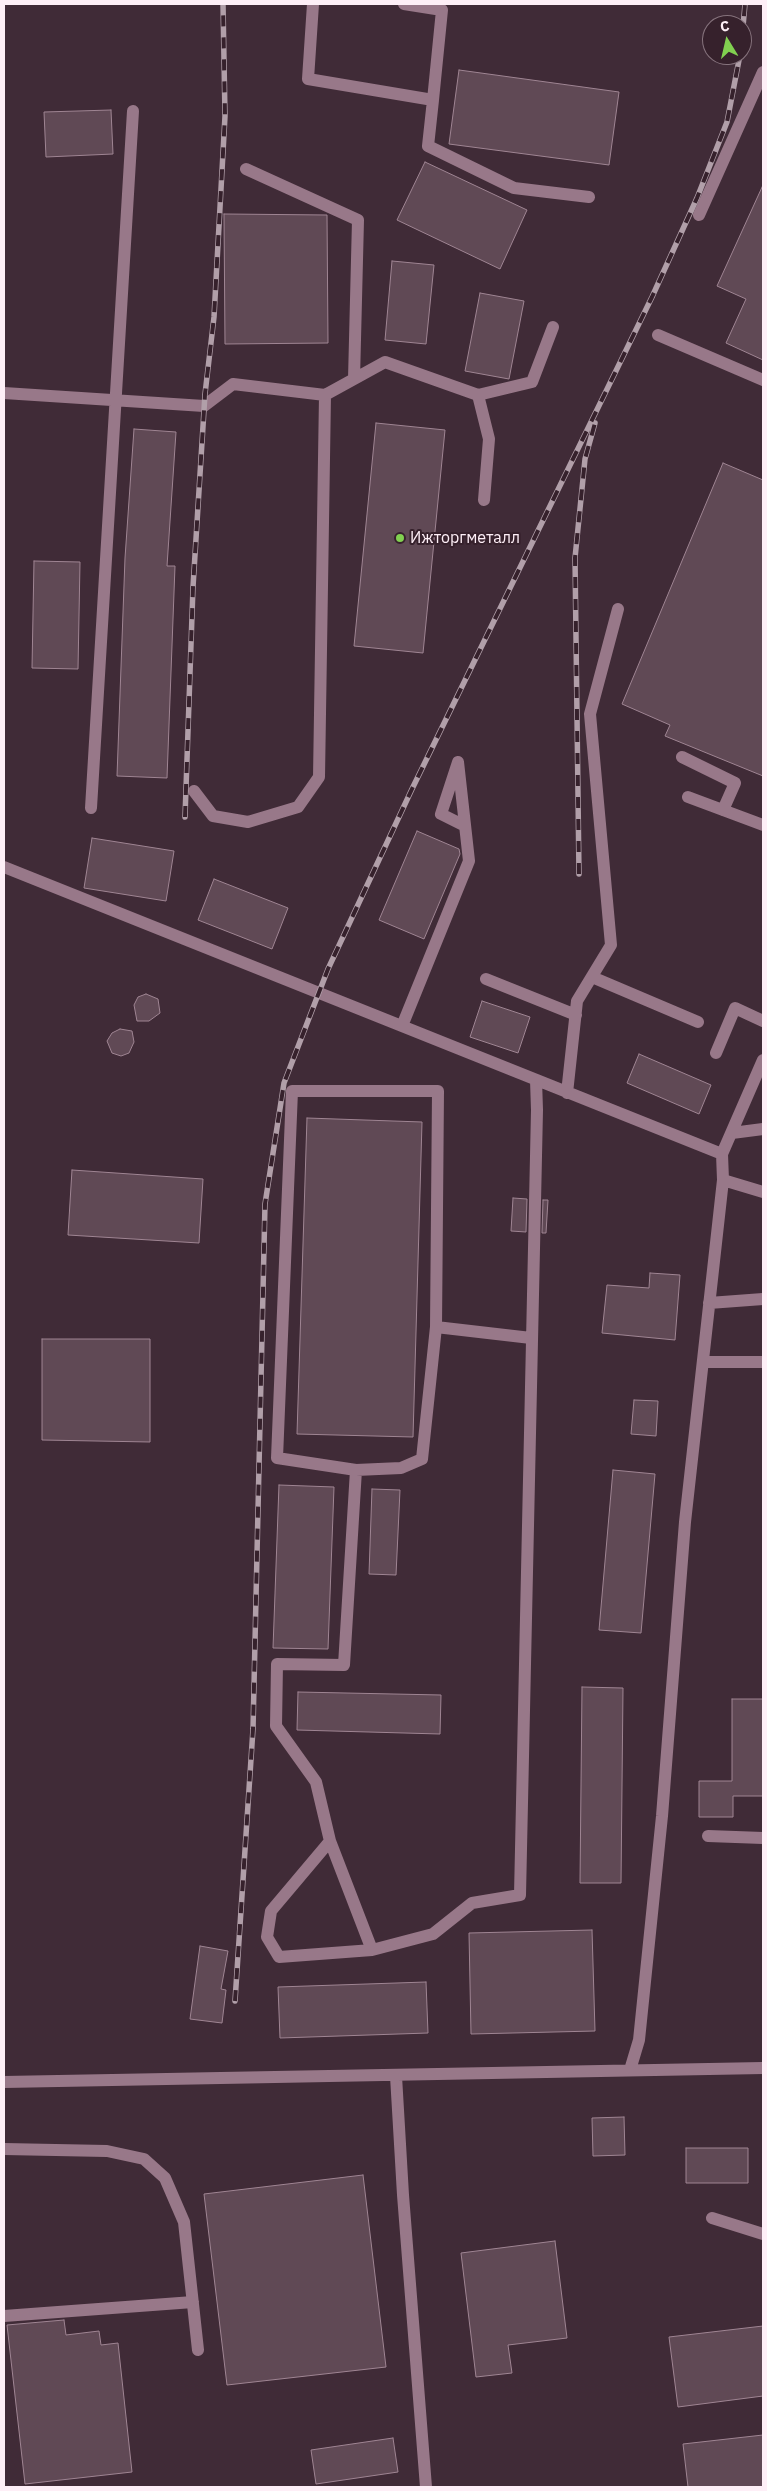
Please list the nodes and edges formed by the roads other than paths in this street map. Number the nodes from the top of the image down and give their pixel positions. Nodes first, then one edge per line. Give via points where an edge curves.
1 (313, 4) edge
2 (404, 4) edge
3 (763, 72) edge
4 (433, 100) junction
5 (133, 111) dead end
6 (246, 169) dead end
7 (589, 197) dead end
8 (698, 215) dead end
9 (553, 326) dead end
10 (658, 335) dead end
11 (354, 379) junction
12 (763, 380) edge
13 (4, 393) edge
14 (325, 395) junction
15 (478, 395) junction
16 (116, 400) junction
17 (484, 500) dead end
18 (618, 609) dead end
19 (682, 757) dead end
20 (194, 792) dead end
21 (688, 797) dead end
22 (91, 808) dead end
23 (723, 810) junction
24 (763, 825) edge
25 (465, 826) dead end
26 (4, 867) edge
27 (592, 977) junction
28 (486, 979) dead end
29 (576, 1015) junction
30 (763, 1021) edge
31 (698, 1022) dead end
32 (402, 1026) junction
33 (716, 1053) dead end
34 (763, 1060) edge
35 (536, 1080) junction
36 (567, 1092) junction
37 (763, 1129) edge
38 (732, 1133) junction
39 (722, 1154) junction
40 (723, 1180) junction
41 (763, 1192) edge
42 (763, 1299) edge
43 (709, 1303) junction
44 (436, 1327) junction
45 (531, 1338) junction
46 (703, 1362) junction
47 (763, 1362) edge
48 (356, 1470) junction
49 (708, 1836) dead end
50 (763, 1838) edge
51 (330, 1841) junction
52 (372, 1950) junction
53 (763, 2068) edge
54 (630, 2070) junction
55 (396, 2076) junction
56 (4, 2082) edge
57 (4, 2149) edge
58 (712, 2218) dead end
59 (763, 2234) edge
60 (193, 2302) junction
61 (4, 2316) edge
62 (198, 2350) dead end
63 (426, 2487) edge

1 - 4 street via 308,79
2 - 4 street via 442,10
3 - 8 street
4 - 7 street via 428,146 514,188
5 - 16 street
6 - 11 street via 358,220
9 - 15 street via 532,382
10 - 12 street
11 - 14 street
11 - 15 street via 385,362
13 - 16 street
14 - 16 street via 233,384 204,406
14 - 20 street via 319,777 298,807 248,822 213,816
15 - 17 street via 489,439
16 - 22 street
18 - 27 street via 590,714 611,945
19 - 23 street via 735,783
21 - 23 street
23 - 24 street
25 - 32 street via 469,861
26 - 32 street
27 - 29 street via 577,1001
27 - 31 street
28 - 29 street
29 - 36 street
30 - 33 street via 735,1008
32 - 35 street
34 - 38 street
35 - 36 street
35 - 45 street
36 - 39 street
37 - 38 street
38 - 39 street
39 - 40 street
40 - 41 street
40 - 43 street
42 - 43 street
43 - 46 street
44 - 45 street
44 - 48 street via 422,1460 401,1468
44 - 48 street via 438,1090 292,1091 278,1458
45 - 52 street via 520,1895 472,1903 433,1934
46 - 47 street
46 - 54 street via 684,1532 662,1816 639,2040
48 - 51 street via 344,1665 277,1664 276,1726 316,1782
49 - 50 street
51 - 52 street
51 - 52 street via 271,1911 267,1936 279,1957
53 - 54 street
54 - 55 street
55 - 56 street
55 - 63 street via 402,2194
57 - 60 street via 107,2151 144,2159 165,2178 184,2222
58 - 59 street
60 - 61 street
60 - 62 street

